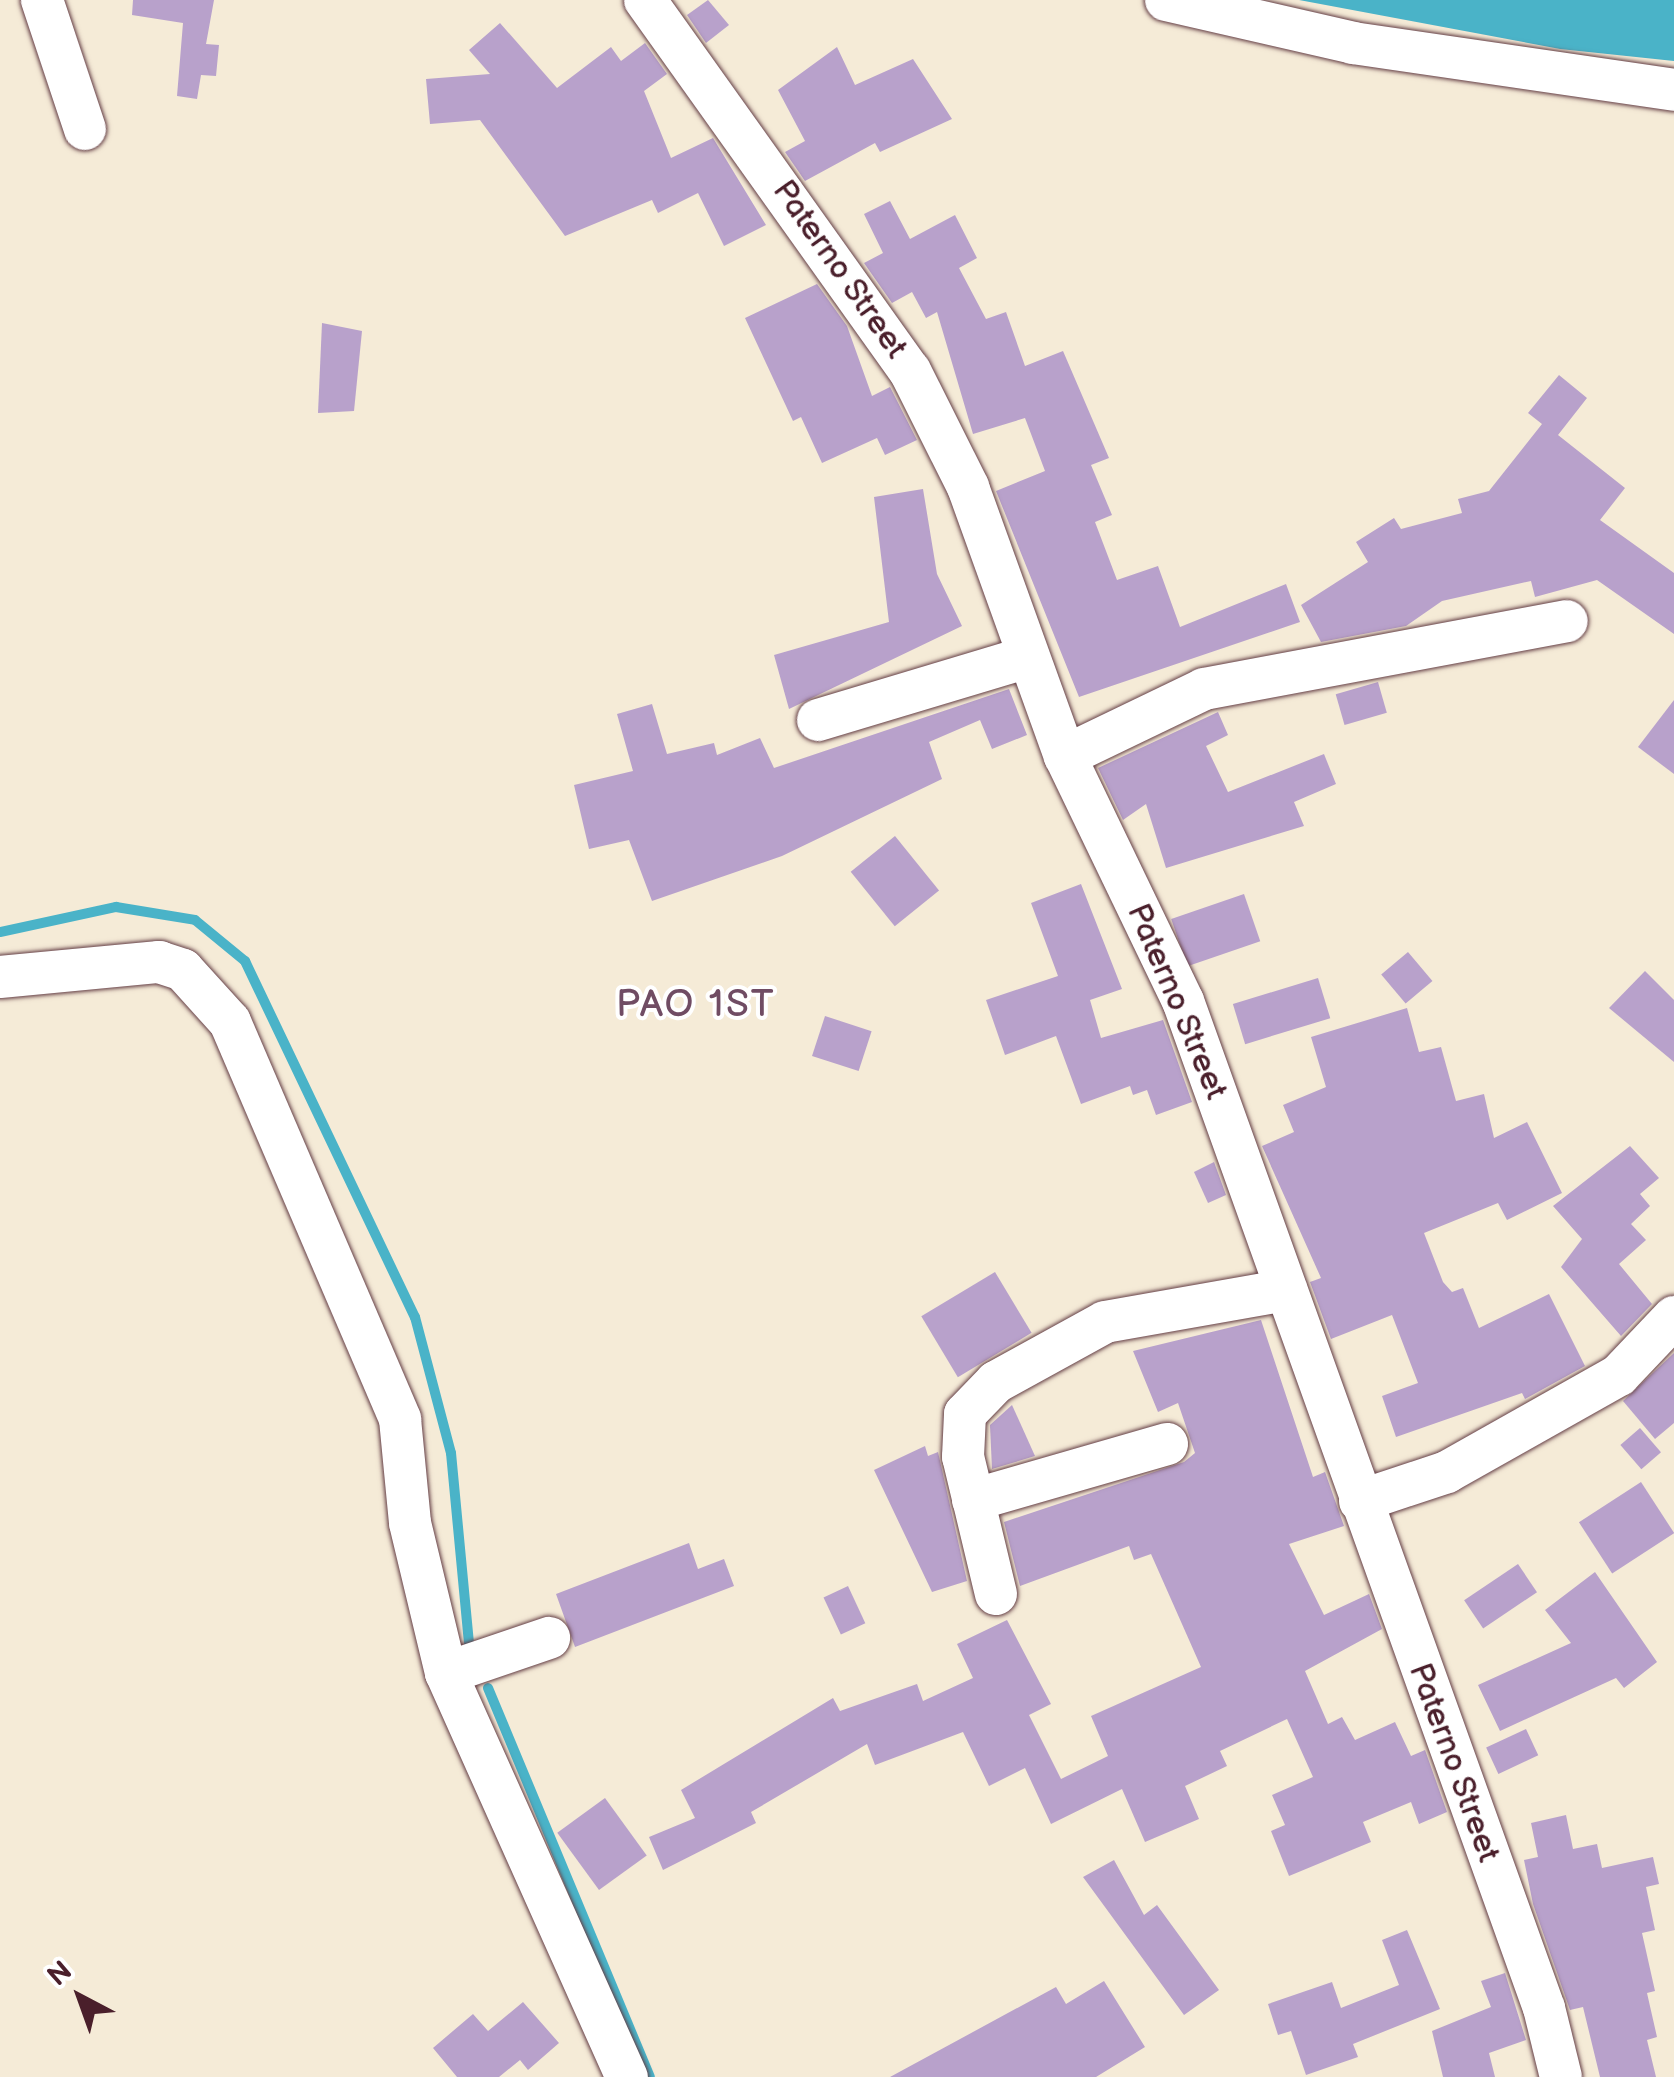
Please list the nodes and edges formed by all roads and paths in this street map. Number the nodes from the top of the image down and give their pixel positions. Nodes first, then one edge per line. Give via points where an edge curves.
1 (42, 0) edge
2 (646, 0) edge
3 (1166, 0) edge
4 (1674, 90) edge
5 (86, 130) dead end
6 (1567, 621) dead end
7 (1025, 658) junction
8 (818, 720) dead end
9 (1065, 756) junction
10 (0, 977) edge
11 (1286, 1290) junction
12 (1674, 1317) edge
13 (1167, 1444) dead end
14 (973, 1500) junction
15 (1360, 1501) junction
16 (996, 1594) dead end
17 (549, 1638) dead end
18 (446, 1673) junction
19 (628, 2077) edge
20 (1560, 2077) edge

1 - 5 street
2 - 7 street, Paterno Street via 910,372 968,487
3 - 4 street via 1353,43
6 - 9 street via 1204,689
7 - 8 street
7 - 9 street, Paterno Street
9 - 11 street, Paterno Street via 1183,1001
10 - 18 street via 159,962 184,970 230,1022 400,1419 410,1524
11 - 14 street via 1105,1322 996,1382 960,1428
11 - 15 street, Paterno Street
12 - 15 street via 1619,1375 1446,1472
13 - 14 street
14 - 16 street
15 - 20 street, Paterno Street
17 - 18 street
18 - 19 street

